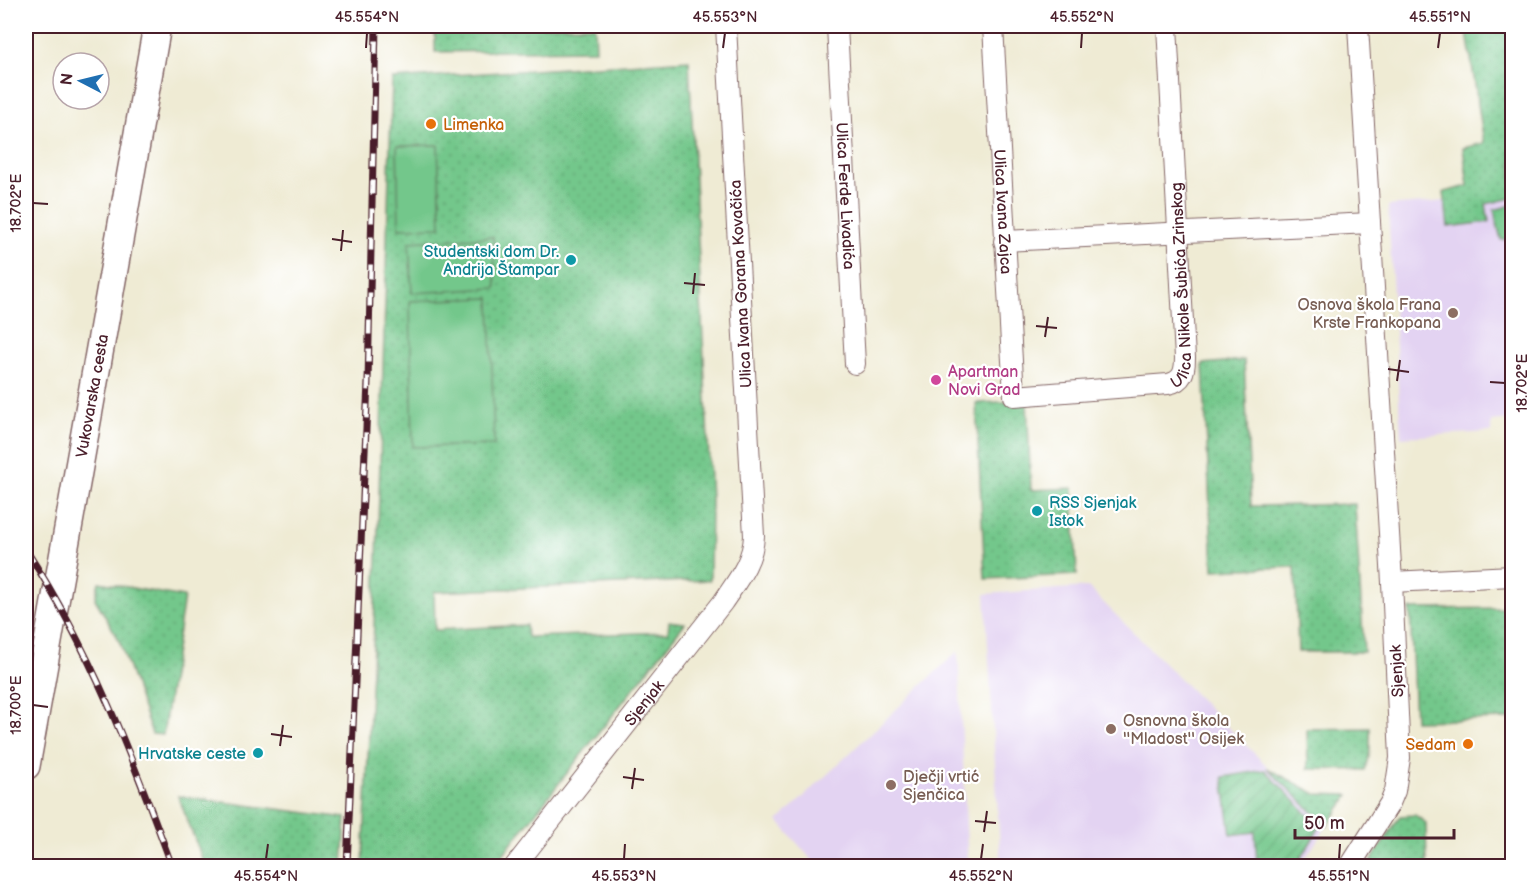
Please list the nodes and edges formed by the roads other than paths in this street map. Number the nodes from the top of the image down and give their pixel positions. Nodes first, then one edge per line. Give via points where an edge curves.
1 (157, 26) edge
2 (726, 26) edge
3 (837, 26) edge
4 (993, 26) edge
5 (1167, 26) edge
6 (1358, 26) edge
7 (1370, 223) junction
8 (1178, 233) junction
9 (1004, 241) junction
10 (855, 364) dead end
11 (1014, 396) joint
12 (754, 543) joint
13 (1512, 576) edge
14 (1392, 582) junction
15 (26, 766) edge
16 (525, 863) edge
17 (1350, 867) edge

1 - 15 main road, Vukovarska cesta
2 - 12 street, Ulica Ivana Gorana Kovačića
3 - 10 street, Ulica Ferde Livadića
4 - 9 street, Ulica Ivana Zajca
5 - 8 street, Ulica Nikole Šubića Zrinskog
6 - 7 street, Sjenjak
7 - 8 street
7 - 14 street, Sjenjak
8 - 9 street
8 - 11 street, Ulica Nikole Šubića Zrinskog via 1183,376 1176,382
9 - 11 street, Ulica Ivana Zajca
12 - 16 street, Sjenjak via 748,564 723,602
13 - 14 street
14 - 17 street, Sjenjak via 1398,775 1390,802

